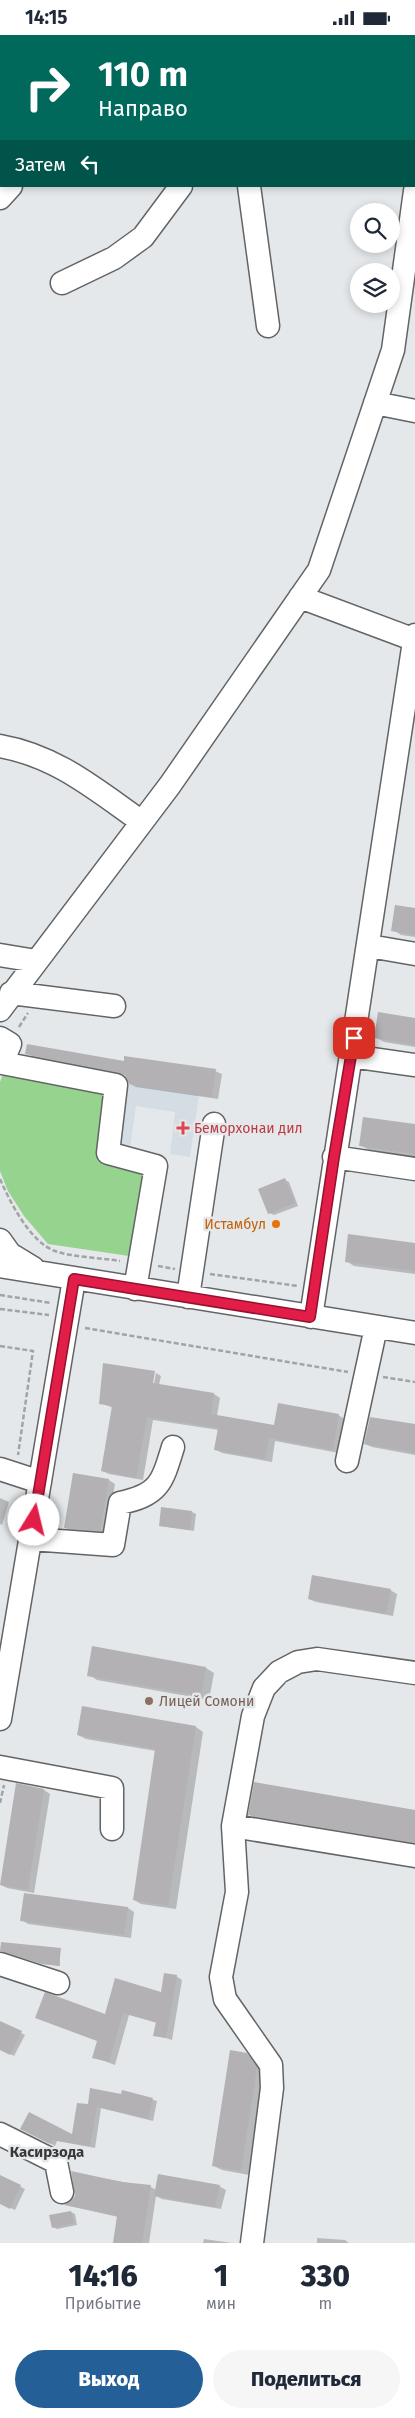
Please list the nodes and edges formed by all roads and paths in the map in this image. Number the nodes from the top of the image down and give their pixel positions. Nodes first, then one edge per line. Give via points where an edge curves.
1 (10, 187) edge
2 (180, 187) edge
3 (249, 187) edge
4 (415, 191) edge
5 (0, 198) edge
6 (62, 283) dead end
7 (268, 326) dead end
8 (375, 403) junction
9 (415, 411) edge
10 (300, 597) junction
11 (415, 635) edge
12 (415, 640) edge
13 (0, 747) edge
14 (407, 751) edge
15 (142, 822) junction
16 (369, 946) junction
17 (415, 954) edge
18 (0, 955) edge
19 (36, 961) junction
20 (39, 996) junction
21 (4, 1002) edge
22 (114, 1006) dead end
23 (5, 1041) edge
24 (352, 1056) junction
25 (415, 1065) edge
26 (214, 1124) dead end
27 (334, 1157) junction
28 (415, 1169) edge
29 (0, 1240) edge
30 (0, 1266) edge
31 (42, 1274) junction
32 (74, 1279) junction
33 (135, 1289) junction
34 (0, 1295) edge
35 (188, 1297) junction
36 (0, 1309) edge
37 (62, 1315) junction
38 (310, 1317) junction
39 (376, 1327) junction
40 (415, 1333) edge
41 (0, 1346) edge
42 (366, 1374) junction
43 (415, 1382) edge
44 (173, 1447) dead end
45 (347, 1461) dead end
46 (8, 1465) edge
47 (40, 1482) junction
48 (31, 1539) junction
49 (415, 1673) edge
50 (3, 1689) edge
51 (0, 1719) edge
52 (0, 1767) edge
53 (234, 1826) junction
54 (112, 1829) dead end
55 (415, 1856) edge
56 (0, 1964) edge
57 (58, 1983) dead end
58 (0, 2134) edge
59 (62, 2192) dead end
60 (252, 2243) edge

1 - 5 street
2 - 6 street via 143,237 114,258
3 - 7 street
4 - 8 street via 393,350
8 - 9 street
8 - 10 street via 319,570
10 - 12 street
10 - 15 street
11 - 12 street
12 - 14 street
13 - 15 street via 20,750 60,765
14 - 16 street
15 - 19 street
16 - 17 street
16 - 24 street
18 - 19 street
19 - 21 street
20 - 21 street
20 - 22 street
20 - 23 path
23 - 33 street via 2,1063 116,1085 108,1153 156,1166
24 - 25 street
24 - 27 street
26 - 35 street
27 - 28 street
27 - 38 street
29 - 31 street via 10,1254
30 - 31 street
31 - 32 street
32 - 33 street
32 - 37 street
33 - 35 street
34 - 37 path
35 - 38 street
36 - 37 path
37 - 42 path
37 - 47 street
38 - 39 street
39 - 40 street
39 - 42 street
41 - 46 path via 33,1351
42 - 43 path
42 - 45 street
44 - 48 street via 163,1481 140,1499 120,1503 113,1545
46 - 47 street
47 - 48 street
48 - 50 street
49 - 53 street via 317,1659 298,1662 279,1672 264,1688 253,1716
50 - 51 street
52 - 54 street via 112,1788
53 - 55 street
53 - 60 street via 237,1892 220,1977 225,1999 271,2065 272,2088
56 - 57 street
58 - 59 street via 56,2161

